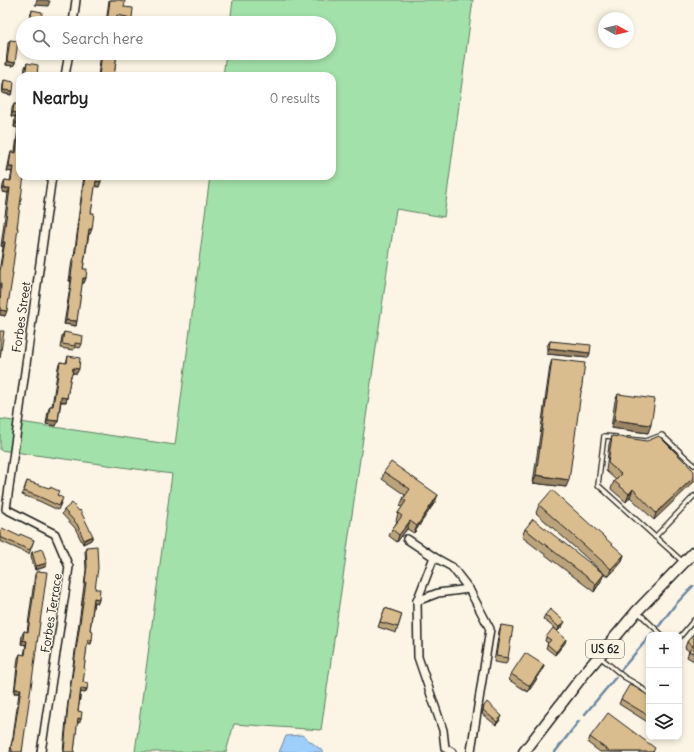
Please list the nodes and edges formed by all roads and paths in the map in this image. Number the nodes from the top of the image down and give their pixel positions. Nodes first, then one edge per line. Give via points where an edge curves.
1 (76, 0) edge
2 (74, 16) edge
3 (67, 60) edge
4 (66, 72) edge
5 (51, 180) edge
6 (618, 438) edge
7 (625, 438) edge
8 (694, 465) edge
9 (694, 496) edge
10 (6, 509) joint
11 (655, 537) junction
12 (407, 540) dead end
13 (694, 552) edge
14 (434, 557) junction
15 (683, 563) junction
16 (469, 589) junction
17 (417, 601) junction
18 (637, 611) junction
19 (694, 620) edge
20 (659, 632) edge
21 (682, 634) edge
22 (599, 656) junction
23 (646, 692) edge
24 (41, 752) edge
25 (452, 752) edge
26 (470, 752) edge
27 (524, 752) edge

1 - 2 street
3 - 4 street
5 - 10 street, Forbes Street
6 - 11 lane via 604,436 598,485
7 - 8 lane via 646,441 662,435
9 - 11 lane
10 - 24 street, Forbes Terrace via 55,534 69,567
11 - 15 lane
12 - 14 street
13 - 15 main road, US 62
14 - 16 street via 452,567
14 - 17 street
15 - 18 main road, US 62
16 - 17 street via 438,594
16 - 26 street via 490,629
17 - 25 street via 418,657 444,730 445,748
18 - 20 lane
18 - 22 main road, US 62
19 - 21 lane
22 - 23 lane
22 - 27 main road, US 62

